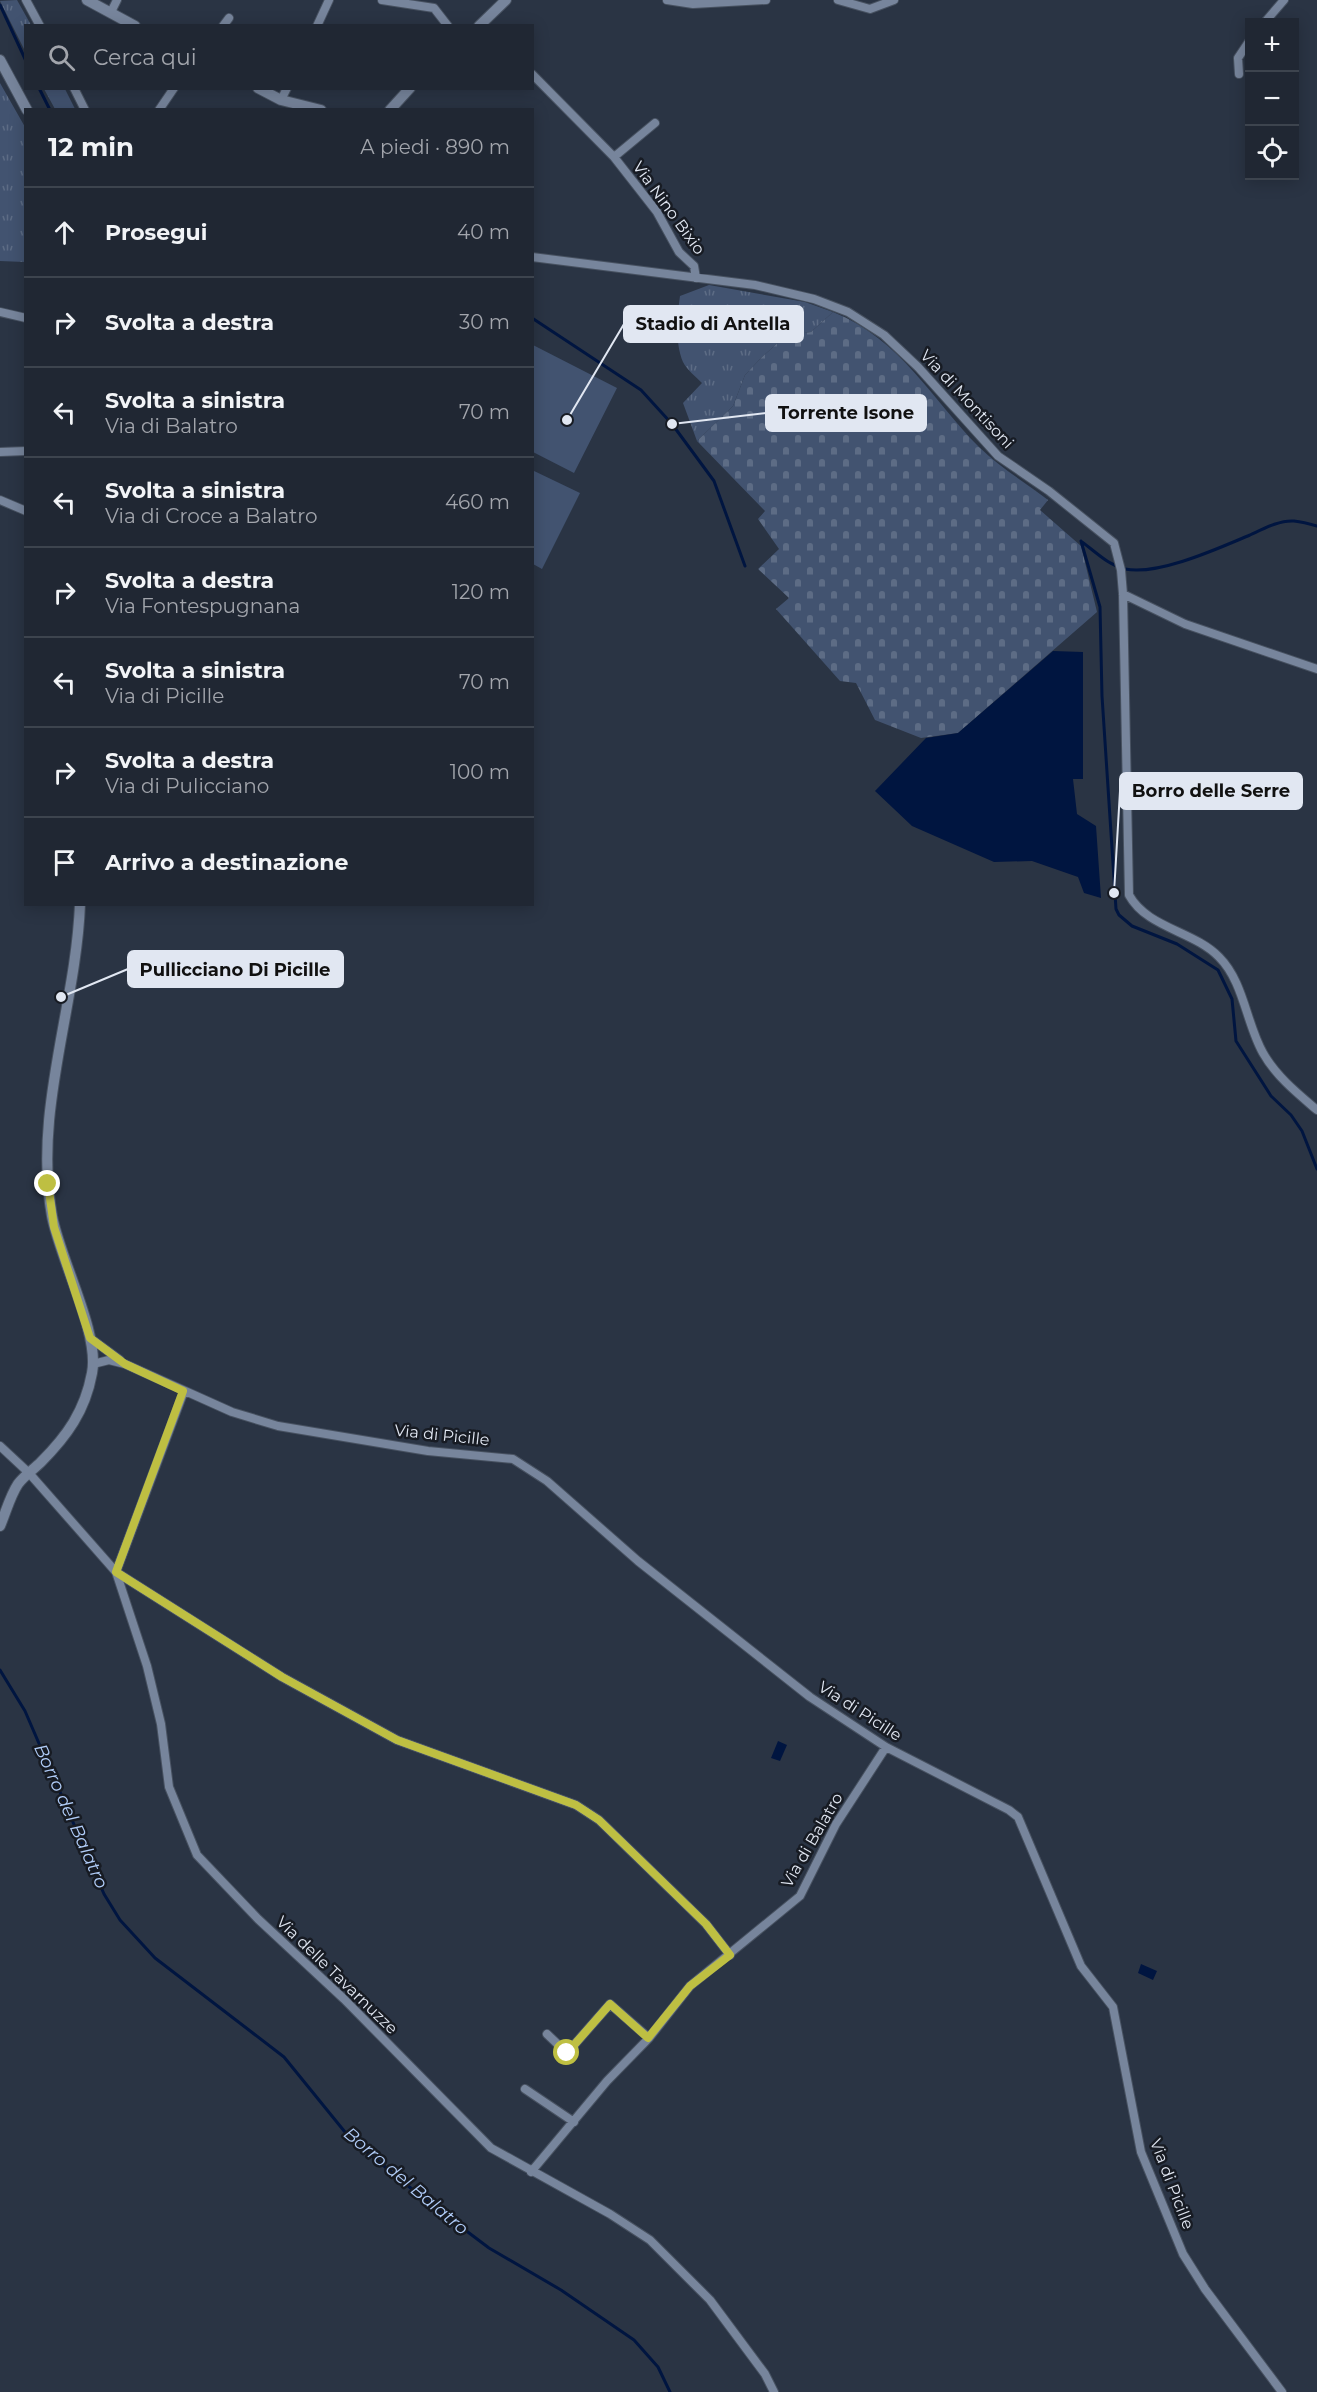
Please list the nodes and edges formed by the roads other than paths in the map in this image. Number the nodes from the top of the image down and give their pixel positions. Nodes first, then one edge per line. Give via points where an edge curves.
1 (26, 0) edge
2 (87, 0) edge
3 (117, 0) edge
4 (329, 0) edge
5 (382, 0) edge
6 (506, 0) edge
7 (667, 0) edge
8 (766, 0) edge
9 (838, 0) edge
10 (894, 0) edge
11 (1284, 0) edge
12 (111, 12) junction
13 (229, 18) dead end
14 (1268, 18) edge
15 (39, 24) edge
16 (132, 24) edge
17 (224, 24) edge
18 (318, 24) edge
19 (446, 24) edge
20 (482, 24) edge
21 (1245, 48) edge
22 (0, 60) edge
23 (1239, 74) dead end
24 (534, 76) edge
25 (75, 90) edge
26 (173, 90) edge
27 (260, 90) edge
28 (285, 90) edge
29 (408, 90) edge
30 (279, 105) edge
31 (26, 108) edge
32 (84, 108) edge
33 (160, 108) edge
34 (304, 108) edge
35 (392, 108) edge
36 (656, 123) dead end
37 (614, 157) junction
38 (534, 257) edge
39 (696, 278) junction
40 (0, 312) edge
41 (24, 318) edge
42 (0, 452) edge
43 (24, 452) edge
44 (0, 500) edge
45 (24, 511) edge
46 (1123, 594) junction
47 (1317, 669) edge
48 (80, 906) edge
49 (1317, 1110) edge
50 (90, 1338) junction
51 (93, 1364) junction
52 (125, 1364) junction
53 (183, 1391) junction
54 (0, 1446) edge
55 (29, 1473) junction
56 (0, 1526) edge
57 (116, 1572) junction
58 (886, 1747) junction
59 (730, 1955) junction
60 (547, 2034) dead end
61 (648, 2038) junction
62 (525, 2089) dead end
63 (574, 2122) junction
64 (531, 2172) junction
65 (774, 2392) edge
66 (1282, 2392) edge

1 - 15 street
2 - 12 street
3 - 12 street
4 - 18 street
5 - 19 street via 434,8
6 - 20 street
7 - 8 street via 693,4
9 - 10 street via 870,9
11 - 14 street
12 - 16 street
13 - 17 street
21 - 23 street via 1238,58
22 - 31 street
24 - 37 street, Via Nino Bixio
25 - 32 street
26 - 33 street
27 - 30 street
28 - 30 street
29 - 35 street
30 - 34 street
36 - 37 street, Via Nino Bixio
37 - 39 street, Via Nino Bixio via 657,212 679,252 694,266
38 - 39 street, Via di Montisoni
39 - 46 street, Via di Montisoni via 814,298 848,312 884,335 998,456 1114,543
40 - 41 street
42 - 43 street
44 - 45 street
46 - 47 street via 1185,624
46 - 49 street, Via di Montisoni via 1129,895 1143,912 1213,951 1227,966 1262,1052
48 - 50 street via 77,951 53,1085 48,1184 54,1227
50 - 51 street
50 - 52 street, Via di Picille
51 - 52 street, Via di Picille via 109,1360
51 - 55 street via 76,1421
52 - 53 street, Via di Picille
53 - 57 street
53 - 58 street, Via di Picille via 278,1426 429,1451 513,1459 547,1481 736,1640 810,1697
54 - 55 street, Via delle Tavarnuzze
55 - 56 street via 18,1484
55 - 57 street, Via delle Tavarnuzze
57 - 59 street via 282,1677 397,1740 581,1809 599,1820 706,1924
57 - 64 street, Via delle Tavarnuzze via 155,1701 169,1787 197,1855 491,2148
58 - 59 street, Via di Balatro via 836,1824 800,1896
58 - 66 street, Via di Picille via 1009,1810 1023,1825 1081,1966 1113,2007 1141,2152 1183,2254 1204,2289
59 - 61 street, Via di Balatro via 690,1986
60 - 61 street via 567,2053 610,2004
61 - 63 street, Via di Balatro
62 - 63 street
63 - 64 street, Via di Balatro
64 - 65 street, Via delle Tavarnuzze via 650,2240 710,2300

